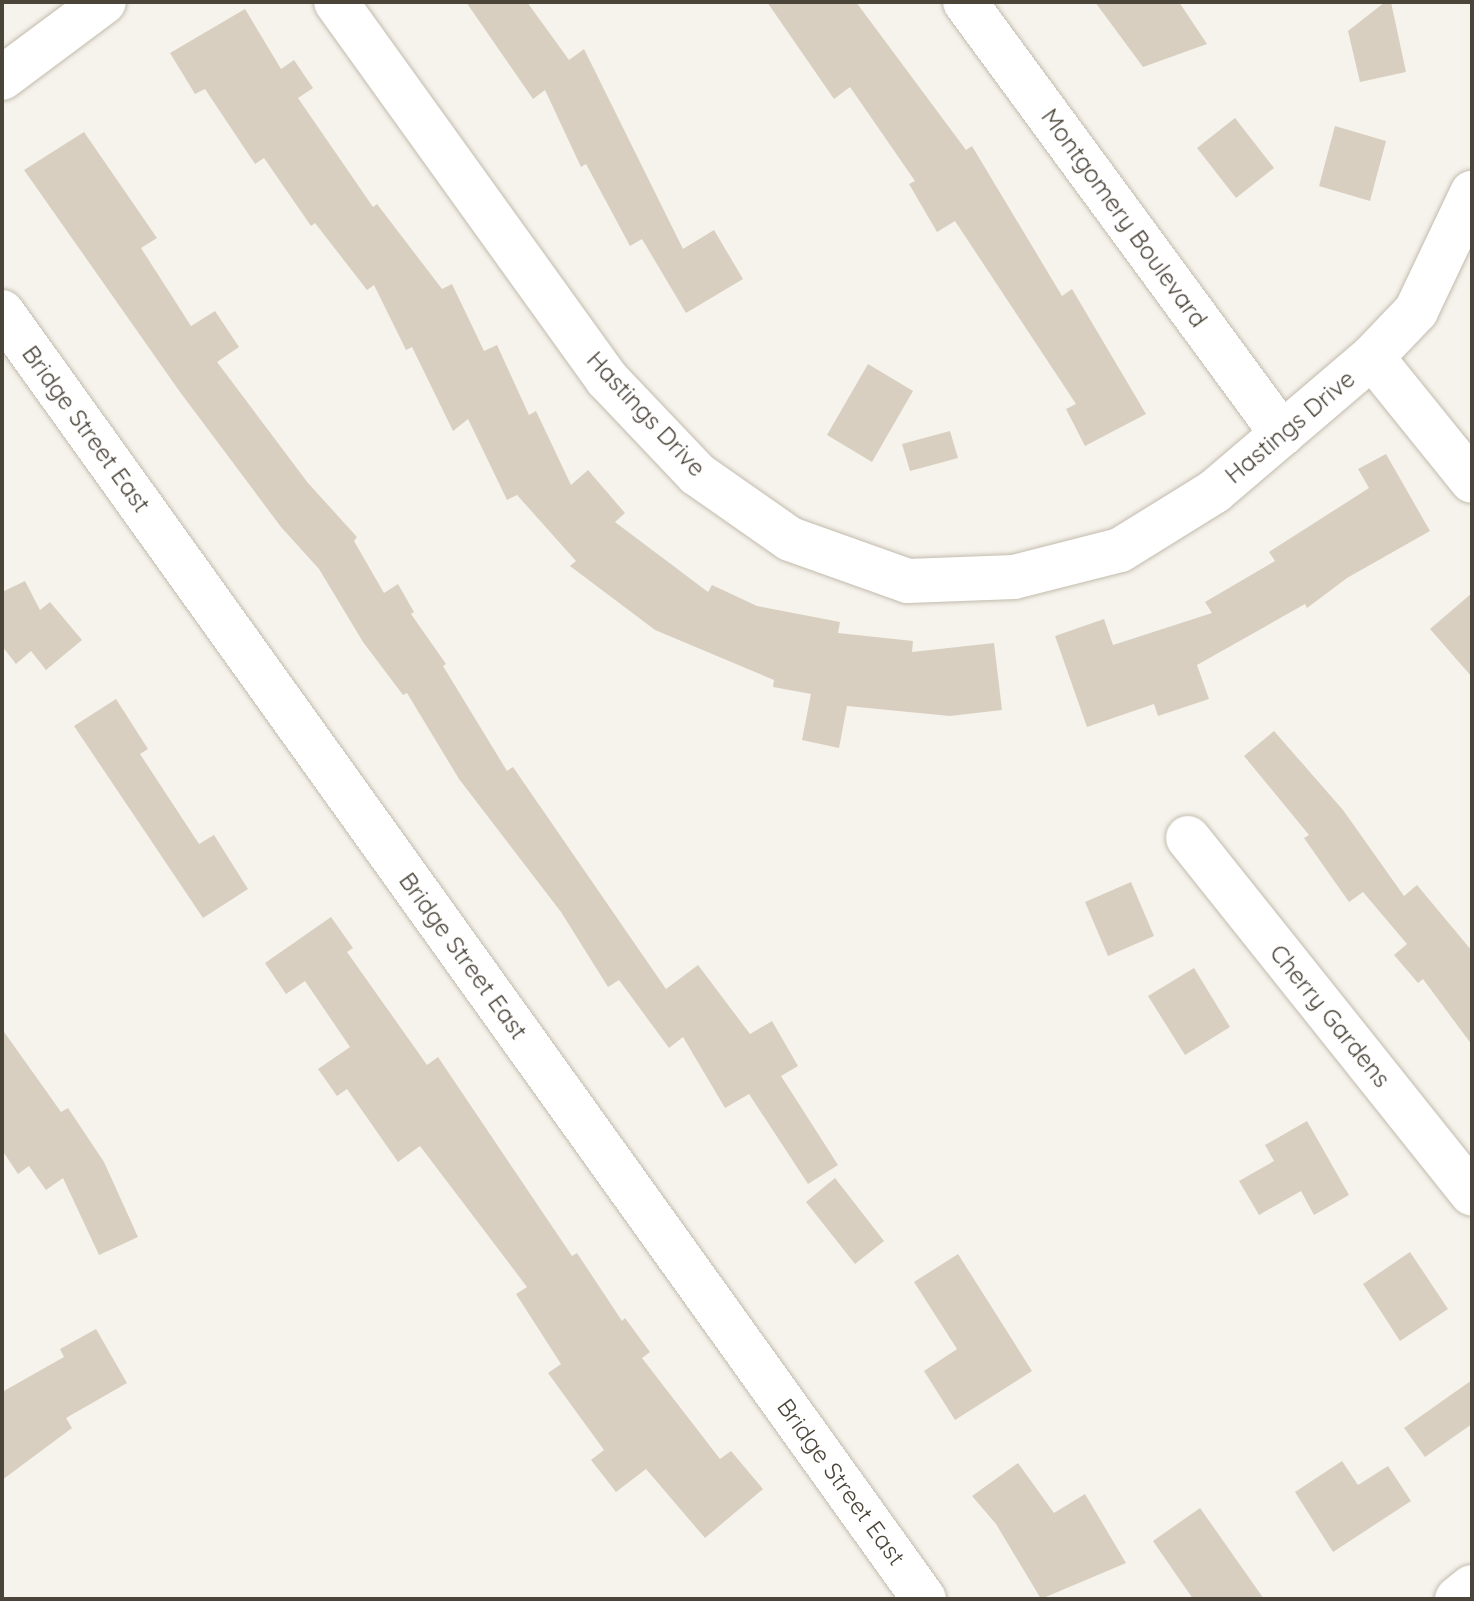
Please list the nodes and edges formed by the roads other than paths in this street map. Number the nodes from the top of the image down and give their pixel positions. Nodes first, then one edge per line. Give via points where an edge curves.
1 (104, 2) edge
2 (336, 2) edge
3 (965, 2) edge
4 (2, 78) edge
5 (1472, 193) edge
6 (2, 312) edge
7 (1372, 357) junction
8 (1282, 434) junction
9 (1472, 481) edge
10 (1188, 838) dead end
11 (1472, 1194) edge
12 (1472, 1587) edge
13 (924, 1599) edge
14 (1457, 1599) edge

1 - 4 street
2 - 8 street, Hastings Drive via 607,379 697,474 790,539 908,581 1014,577 1120,550 1215,491
3 - 8 street, Montgomery Boulevard
5 - 7 street, Hastings Drive via 1416,311
6 - 13 street, Bridge Street East
7 - 8 street, Hastings Drive
7 - 9 street
10 - 11 street, Cherry Gardens
12 - 14 street

